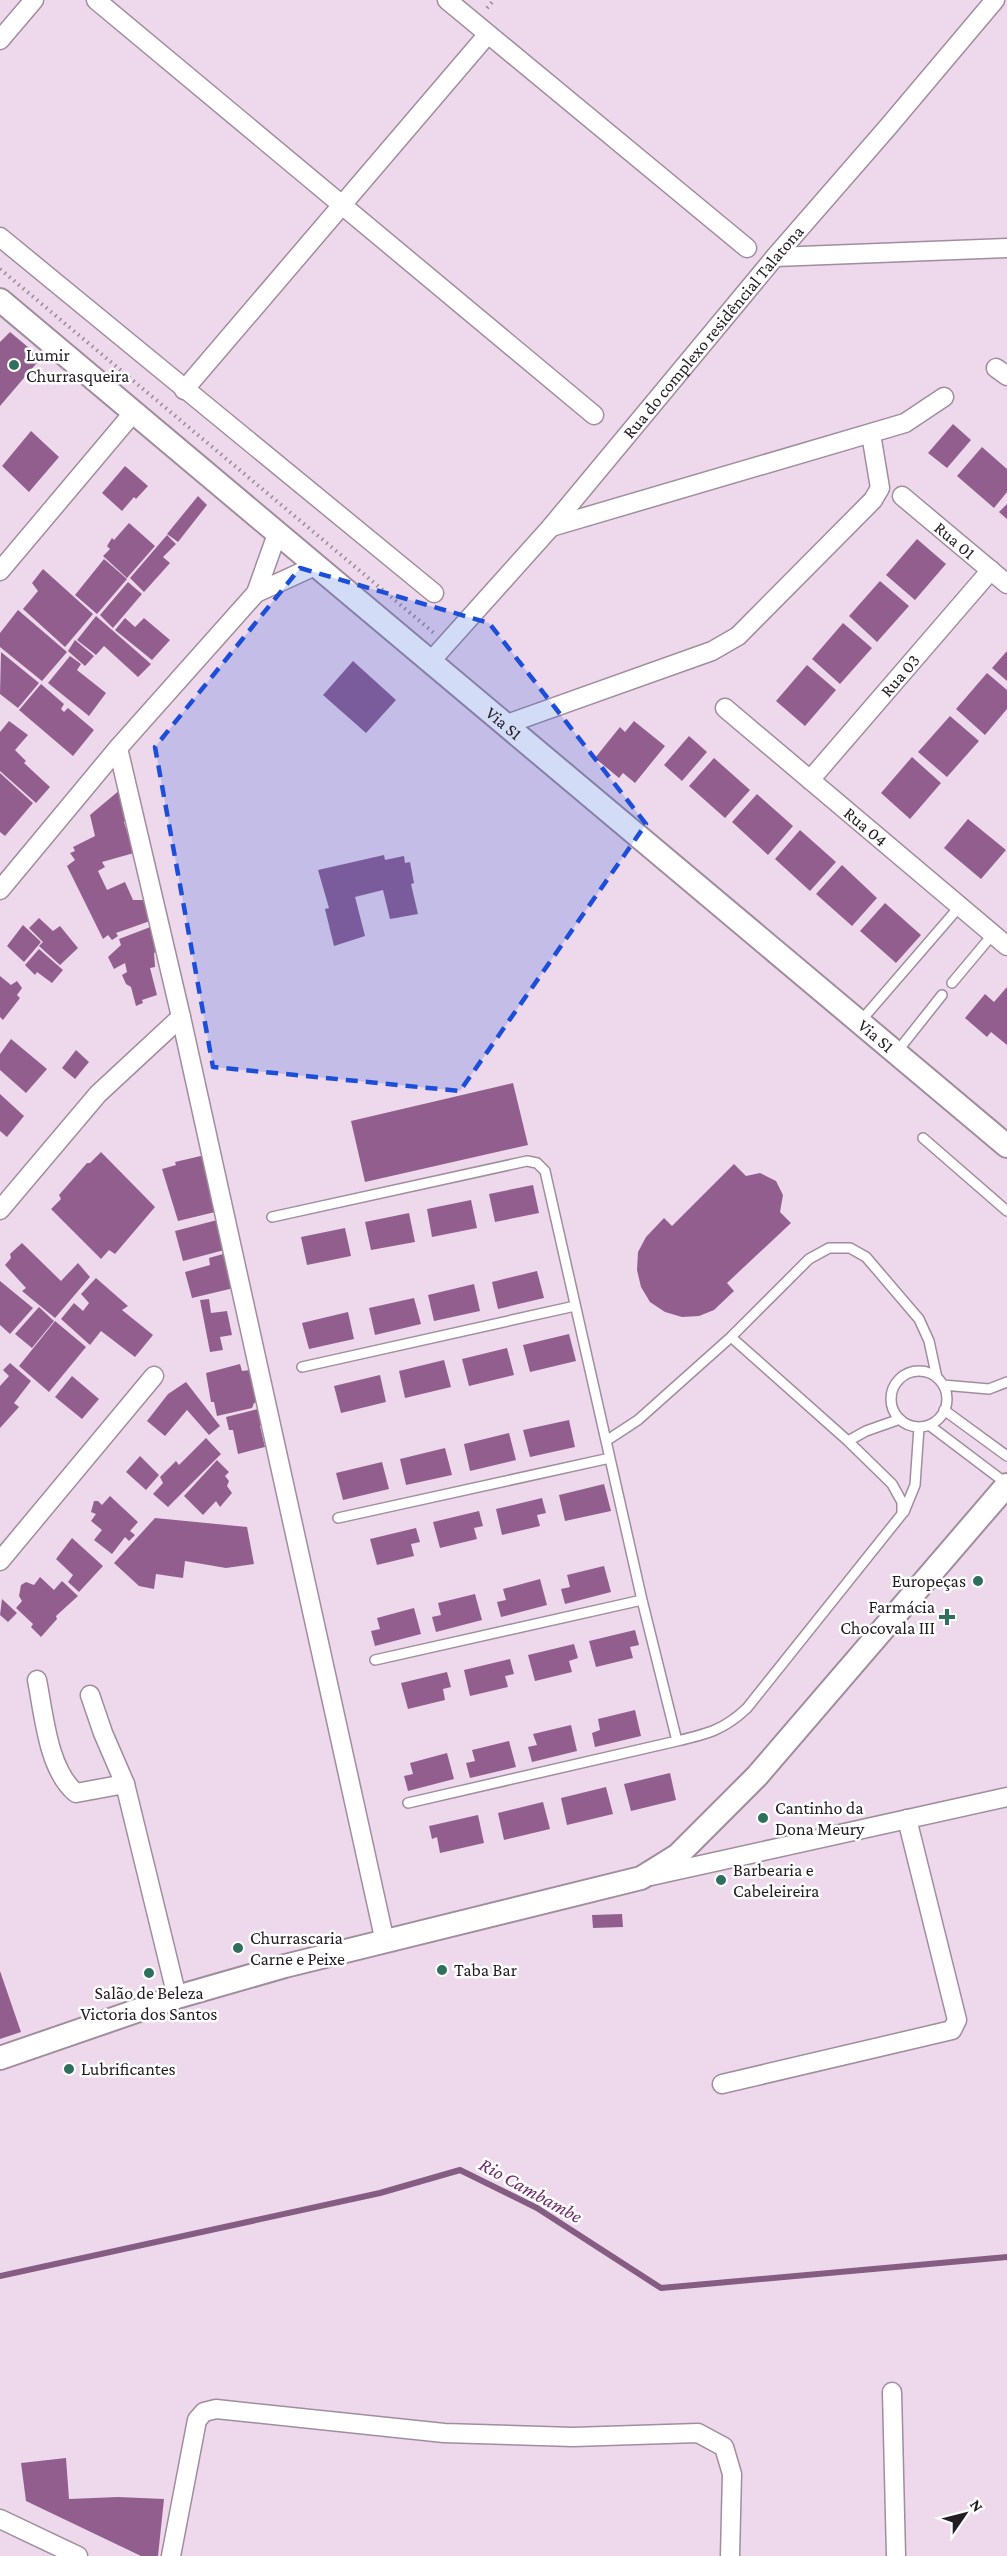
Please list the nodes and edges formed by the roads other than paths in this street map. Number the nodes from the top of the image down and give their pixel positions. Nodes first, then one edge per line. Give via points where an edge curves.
1 (34, 0) edge
2 (96, 0) edge
3 (447, 0) edge
4 (994, 0) edge
5 (488, 34) junction
6 (0, 40) edge
7 (341, 205) junction
8 (0, 237) edge
9 (747, 248) dead end
10 (1007, 248) edge
11 (775, 257) junction
12 (0, 300) edge
13 (184, 390) junction
14 (944, 397) dead end
15 (133, 413) junction
16 (594, 415) dead end
17 (871, 434) junction
18 (902, 496) dead end
19 (551, 527) junction
20 (277, 534) junction
21 (315, 566) junction
22 (991, 570) junction
23 (0, 571) edge
24 (1007, 584) edge
25 (256, 593) junction
26 (434, 593) dead end
27 (430, 662) junction
28 (725, 708) dead end
29 (504, 724) junction
30 (118, 748) junction
31 (810, 780) junction
32 (0, 890) edge
33 (960, 906) junction
34 (1000, 940) edge
35 (952, 983) dead end
36 (942, 995) dead end
37 (181, 1017) junction
38 (860, 1023) junction
39 (896, 1053) junction
40 (923, 1138) dead end
41 (1007, 1146) edge
42 (0, 1210) edge
43 (1007, 1211) edge
44 (272, 1217) dead end
45 (575, 1306) junction
46 (731, 1337) junction
47 (302, 1367) dead end
48 (154, 1376) dead end
49 (940, 1381) junction
50 (1007, 1382) edge
51 (944, 1410) junction
52 (900, 1419) junction
53 (929, 1425) junction
54 (918, 1427) junction
55 (606, 1441) junction
56 (848, 1442) junction
57 (1007, 1456) edge
58 (610, 1458) junction
59 (1007, 1485) edge
60 (902, 1514) junction
61 (338, 1518) dead end
62 (0, 1561) edge
63 (642, 1600) junction
64 (375, 1660) dead end
65 (37, 1680) dead end
66 (90, 1695) dead end
67 (676, 1741) junction
68 (125, 1784) junction
69 (1007, 1797) edge
70 (408, 1803) dead end
71 (908, 1820) junction
72 (641, 1878) junction
73 (385, 1942) junction
74 (177, 1997) junction
75 (0, 2058) edge
76 (722, 2084) dead end
77 (892, 2392) dead end
78 (0, 2519) edge
79 (78, 2556) edge
80 (171, 2556) edge
81 (730, 2556) edge
82 (896, 2556) edge

1 - 6 street
2 - 7 street
3 - 5 street
4 - 11 street, Rua do complexo residêncial Talatona
5 - 7 street
5 - 9 street
7 - 13 street
7 - 16 street
8 - 13 street
10 - 11 street
11 - 19 street, Rua do complexo residêncial Talatona
12 - 15 street, Via S1
13 - 26 street
14 - 17 street via 905,423
15 - 20 street, Via S1
15 - 23 street
17 - 19 street
17 - 29 street via 880,488 873,500 738,636 701,655
18 - 22 street, Rua 01
19 - 27 street, Rua do complexo residêncial Talatona
20 - 21 street, Via S1
20 - 25 street
21 - 25 street
21 - 27 street, Via S1
22 - 24 street, Rua 01
22 - 31 street, Rua 03
25 - 30 street
27 - 29 street, Via S1
28 - 31 street, Rua 04
29 - 38 street, Via S1
30 - 32 street
30 - 37 street
31 - 33 street, Rua 04
33 - 34 street, Rua 04
33 - 38 lane
34 - 35 lane
36 - 39 lane
37 - 42 street via 98,1094
37 - 73 street
38 - 39 street, Via S1
39 - 41 street, Via S1
40 - 43 lane
44 - 45 lane via 527,1161 537,1163 545,1171
45 - 47 lane
45 - 55 lane
46 - 49 lane via 809,1259 829,1248 850,1248 867,1257 919,1319
46 - 55 lane via 638,1420
46 - 56 lane
48 - 62 street
49 - 50 lane via 990,1389
49 - 51 lane via 946,1393
49 - 52 lane via 921,1371 904,1374 891,1395 894,1412
51 - 53 lane
51 - 57 lane
52 - 54 lane
52 - 56 lane
53 - 54 lane
53 - 59 lane
54 - 60 lane via 915,1485
55 - 58 lane
56 - 60 lane via 892,1484 902,1502
58 - 61 lane
58 - 63 lane
59 - 72 street via 757,1776 678,1855
60 - 67 lane via 747,1708 712,1733
63 - 64 lane
63 - 67 lane
65 - 68 street via 55,1764 69,1787 76,1793
66 - 68 street
67 - 70 lane
68 - 74 street
69 - 71 street
71 - 72 street
71 - 76 street via 957,2020 952,2030
72 - 73 street
73 - 74 street
74 - 75 street
77 - 82 street
78 - 79 street
80 - 81 street via 197,2420 204,2412 216,2409 444,2433 573,2437 698,2433 724,2447 732,2474

